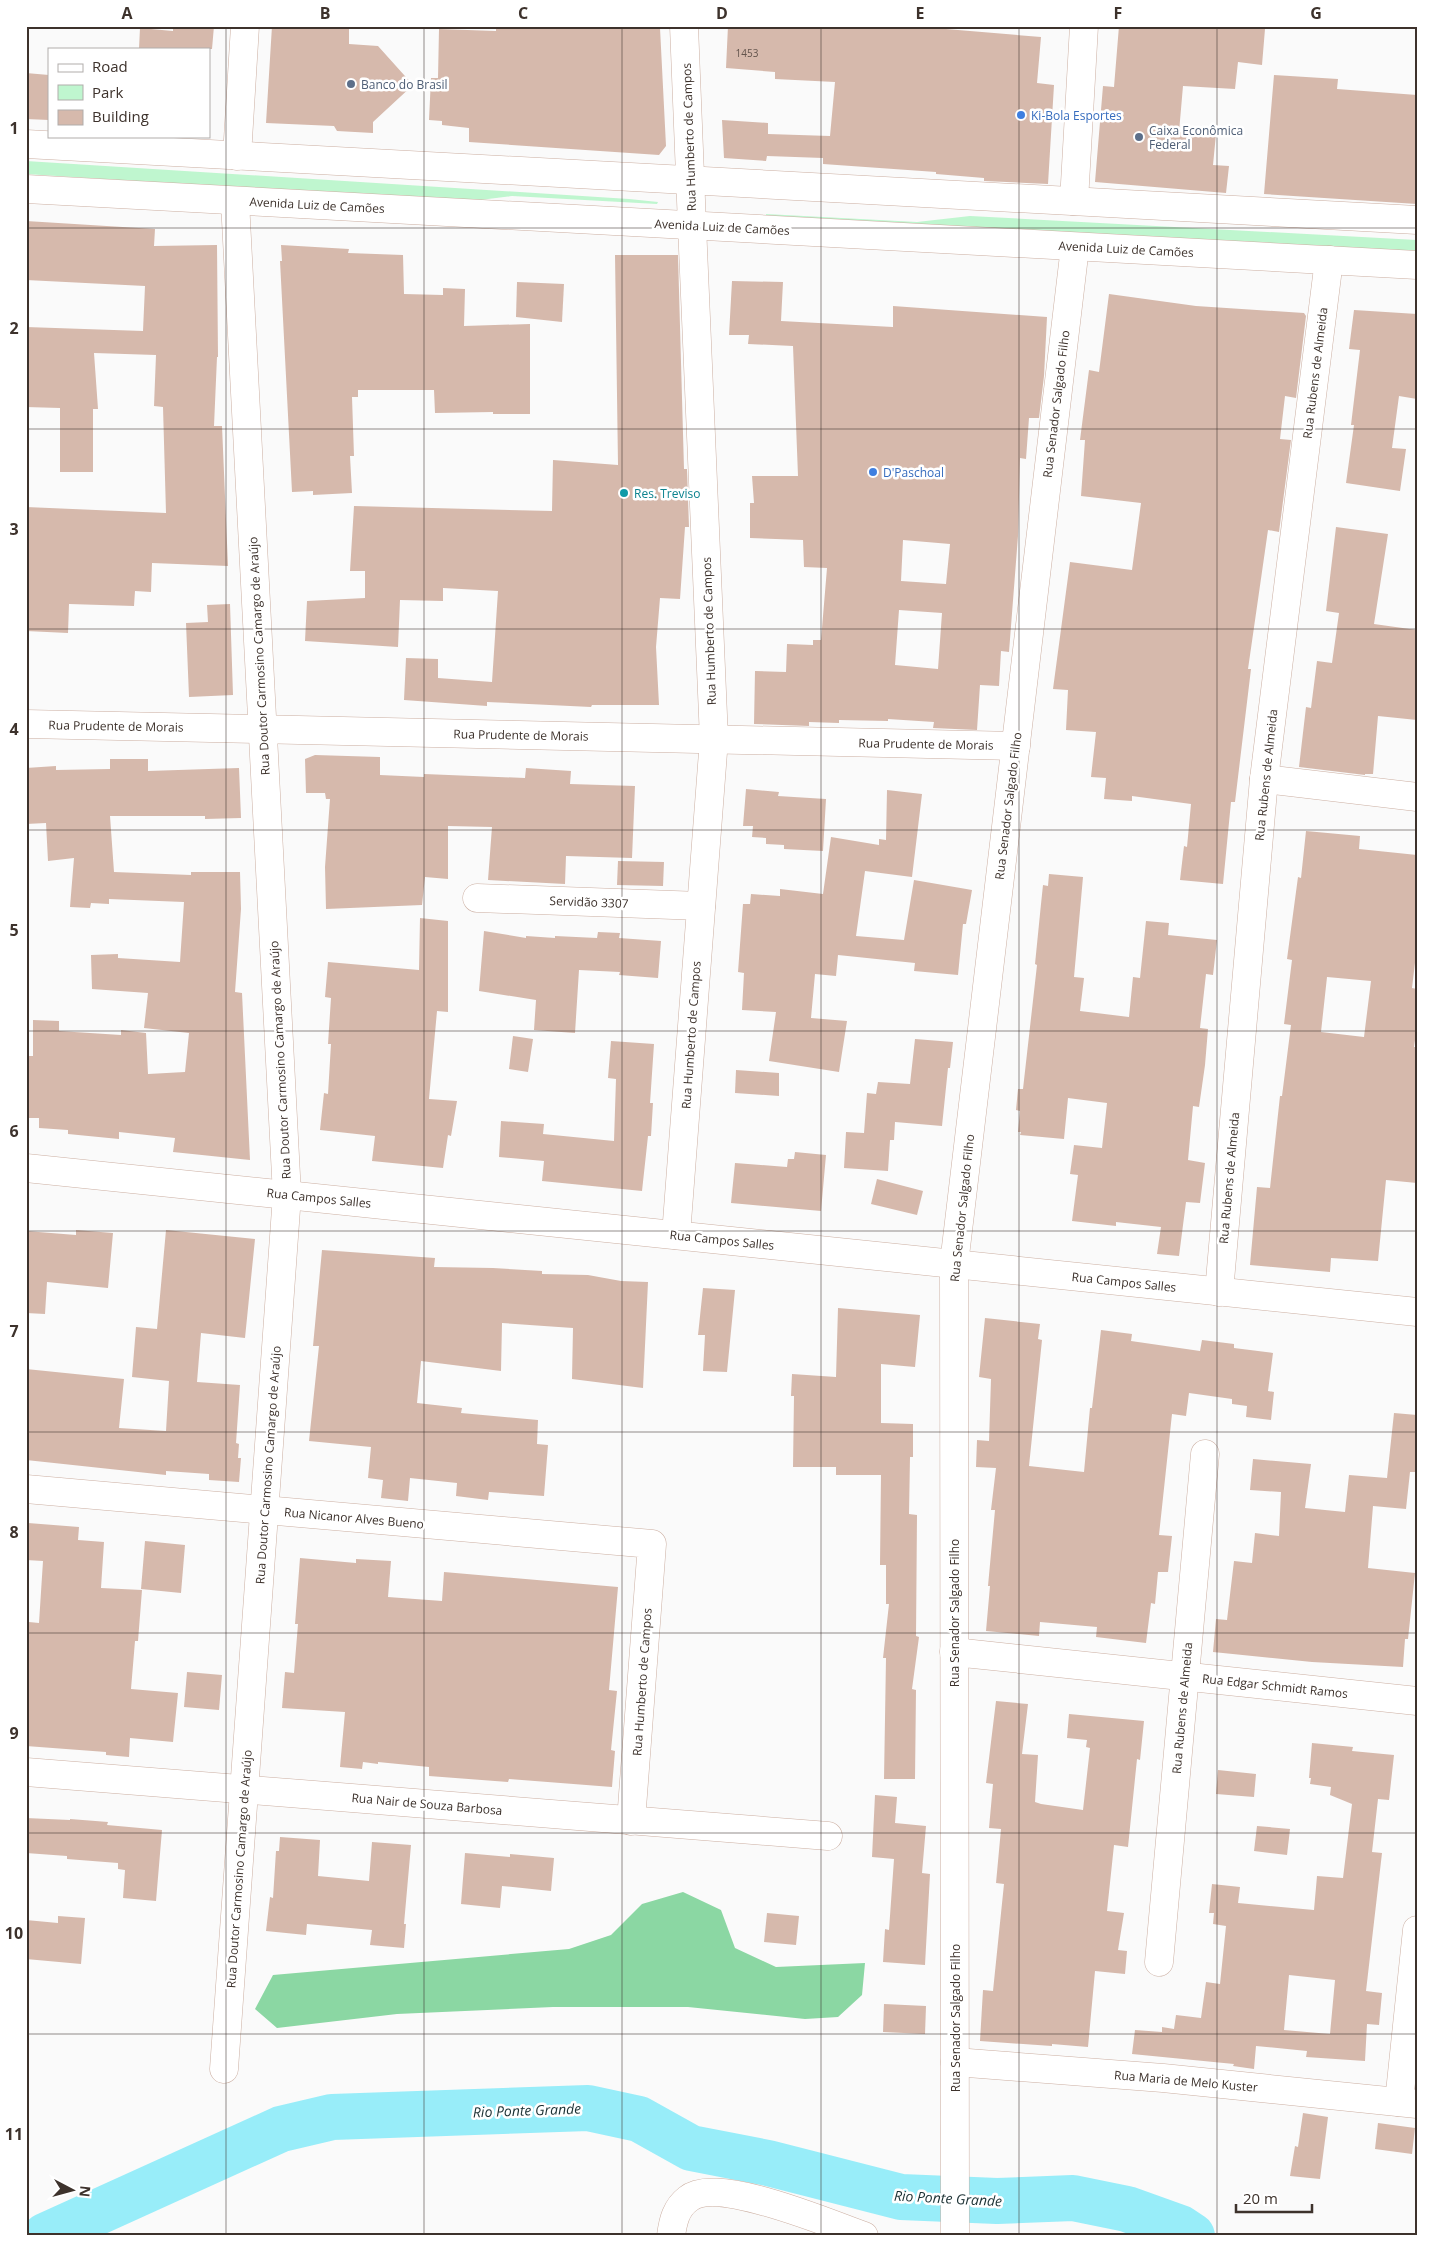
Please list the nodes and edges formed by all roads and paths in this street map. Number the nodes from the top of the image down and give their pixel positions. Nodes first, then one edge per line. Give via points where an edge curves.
1 (245, 26) edge
2 (684, 26) edge
3 (1084, 26) edge
4 (26, 144) edge
5 (237, 156) junction
6 (690, 180) junction
7 (26, 189) edge
8 (235, 201) junction
9 (1074, 201) junction
10 (1417, 220) edge
11 (692, 225) junction
12 (1075, 247) junction
13 (1329, 260) junction
14 (1417, 265) edge
15 (26, 724) edge
16 (263, 730) junction
17 (714, 739) junction
18 (1016, 746) junction
19 (1264, 779) junction
20 (1417, 797) edge
21 (477, 898) dead end
22 (701, 906) junction
23 (26, 1168) edge
24 (287, 1195) junction
25 (676, 1235) junction
26 (954, 1264) junction
27 (1219, 1292) junction
28 (1417, 1312) edge
29 (1205, 1454) dead end
30 (26, 1489) edge
31 (265, 1510) junction
32 (652, 1544) joint
33 (954, 1652) junction
34 (1185, 1676) junction
35 (1417, 1702) edge
36 (26, 1772) edge
37 (244, 1790) junction
38 (631, 1821) junction
39 (828, 1836) dead end
40 (1417, 1930) edge
41 (1159, 1962) dead end
42 (955, 2062) junction
43 (224, 2069) dead end
44 (1408, 2103) edge
45 (671, 2236) edge
46 (864, 2236) edge
47 (955, 2236) edge

1 - 5 street
2 - 6 street, Rua Humberto de Campos
3 - 9 street
4 - 5 street
5 - 6 street
6 - 9 street
6 - 11 street, Rua Humberto de Campos
7 - 8 street, Avenida Luiz de Camões
8 - 11 street, Avenida Luiz de Camões
8 - 16 street, Rua Doutor Carmosino Camargo de Araújo
9 - 10 street
11 - 12 street, Avenida Luiz de Camões
11 - 17 street, Rua Humberto de Campos
12 - 13 street, Avenida Luiz de Camões
12 - 18 street, Rua Senador Salgado Filho
13 - 14 street, Avenida Luiz de Camões
13 - 19 street, Rua Rubens de Almeida
15 - 16 street, Rua Prudente de Morais
16 - 17 street, Rua Prudente de Morais
16 - 24 street, Rua Doutor Carmosino Camargo de Araújo
17 - 18 street, Rua Prudente de Morais
17 - 22 street, Rua Humberto de Campos
18 - 26 street, Rua Senador Salgado Filho
19 - 20 street
19 - 27 street, Rua Rubens de Almeida
21 - 22 street, Servidão 3307
22 - 25 street, Rua Humberto de Campos
23 - 24 street, Rua Campos Salles
24 - 25 street, Rua Campos Salles
24 - 31 street, Rua Doutor Carmosino Camargo de Araújo
25 - 26 street, Rua Campos Salles
26 - 27 street, Rua Campos Salles
26 - 33 street, Rua Senador Salgado Filho
27 - 28 street, Rua Campos Salles
29 - 34 street, Rua Rubens de Almeida
30 - 31 street, Rua Nicanor Alves Bueno
31 - 32 street, Rua Nicanor Alves Bueno
31 - 37 street, Rua Doutor Carmosino Camargo de Araújo
32 - 38 street, Rua Humberto de Campos
33 - 34 street, Rua Edgar Schmidt Ramos
33 - 42 street, Rua Senador Salgado Filho
34 - 35 street, Rua Edgar Schmidt Ramos
34 - 41 street, Rua Rubens de Almeida
36 - 37 street, Rua Nair de Souza Barbosa
37 - 38 street, Rua Nair de Souza Barbosa
37 - 43 street, Rua Doutor Carmosino Camargo de Araújo
38 - 39 street, Rua Nair de Souza Barbosa
40 - 44 street
42 - 44 street, Rua Maria de Melo Kuster via 1163,2078
42 - 47 street, Rua Senador Salgado Filho
45 - 46 street via 675,2215 688,2198 703,2192 746,2196

